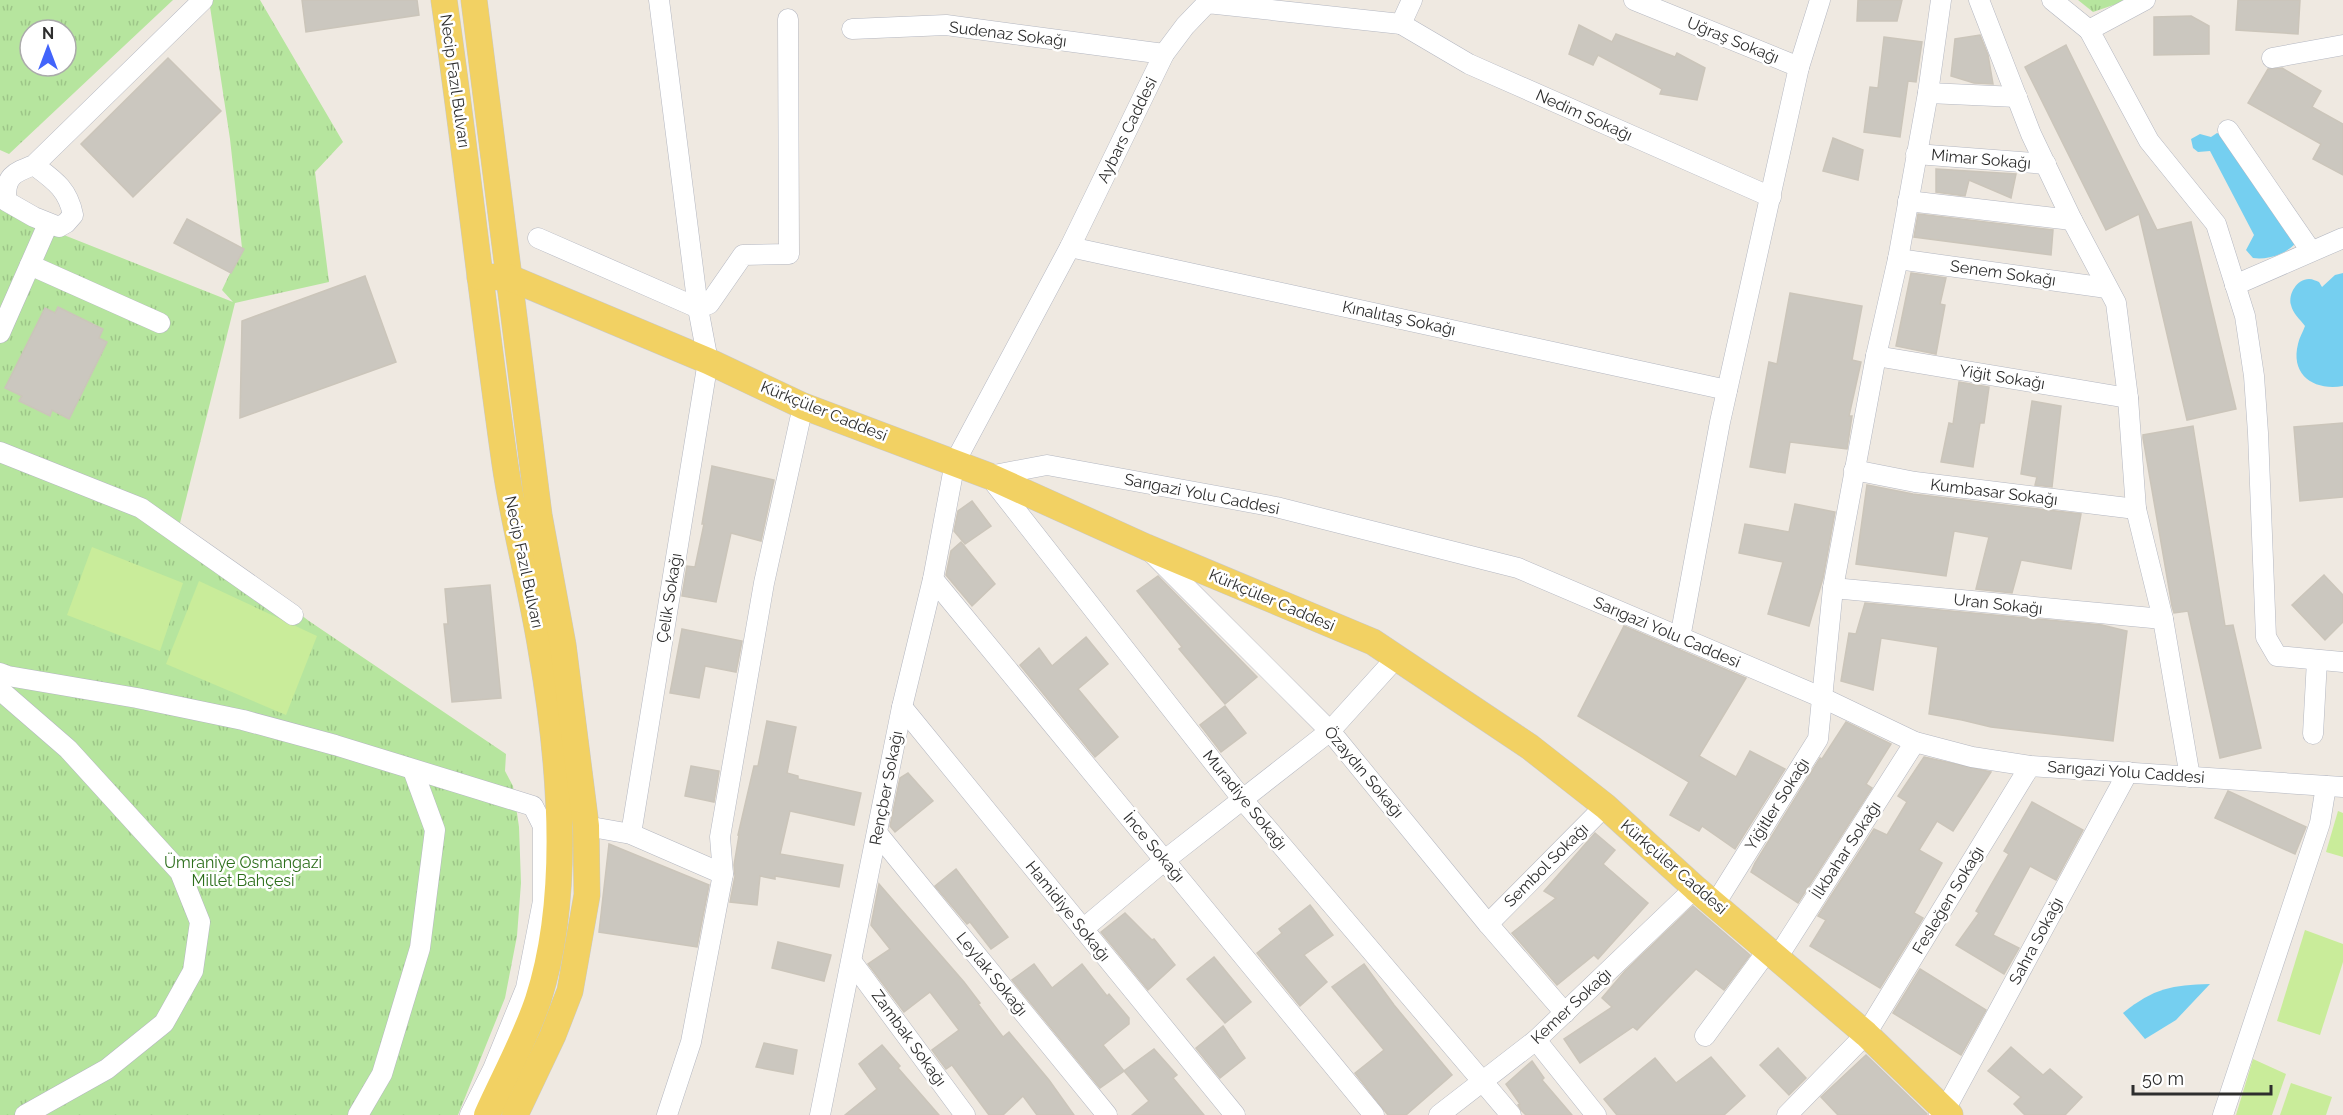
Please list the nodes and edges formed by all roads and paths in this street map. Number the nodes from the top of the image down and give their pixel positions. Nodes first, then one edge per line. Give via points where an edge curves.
1 (202, 0) edge
2 (444, 0) edge
3 (474, 0) edge
4 (659, 0) edge
5 (1412, 0) edge
6 (1634, 0) edge
7 (1820, 0) edge
8 (1941, 0) edge
9 (1979, 0) edge
10 (2052, 0) edge
11 (2145, 0) edge
12 (1207, 2) edge
13 (788, 19) dead end
14 (1401, 24) junction
15 (852, 29) dead end
16 (2090, 30) junction
17 (2343, 45) edge
18 (1164, 54) junction
19 (2272, 58) dead end
20 (1799, 67) junction
21 (1928, 93) junction
22 (2017, 98) junction
23 (2228, 130) dead end
24 (1916, 154) junction
25 (2046, 164) junction
26 (34, 165) junction
27 (1771, 197) junction
28 (3, 199) edge
29 (1908, 201) junction
30 (2072, 220) junction
31 (48, 224) junction
32 (538, 238) dead end
33 (2343, 238) edge
34 (1070, 247) junction
35 (2311, 251) junction
36 (1898, 259) junction
37 (30, 265) junction
38 (480, 277) junction
39 (508, 277) junction
40 (2235, 285) junction
41 (2107, 288) junction
42 (698, 308) junction
43 (160, 323) dead end
44 (0, 333) edge
45 (1876, 356) junction
46 (708, 361) junction
47 (1727, 390) junction
48 (2128, 398) junction
49 (802, 406) junction
50 (0, 452) edge
51 (955, 462) junction
52 (1854, 470) junction
53 (989, 476) junction
54 (2136, 509) junction
55 (1146, 547) junction
56 (933, 579) junction
57 (1833, 588) junction
58 (293, 615) dead end
59 (2163, 619) junction
60 (1680, 638) junction
61 (1396, 658) junction
62 (2317, 660) junction
63 (2343, 662) edge
64 (0, 673) edge
65 (0, 690) edge
66 (1822, 698) junction
67 (902, 707) junction
68 (1330, 731) junction
69 (2313, 734) dead end
70 (1915, 742) junction
71 (2030, 766) junction
72 (413, 770) junction
73 (2128, 772) junction
74 (2190, 777) junction
75 (2335, 787) edge
76 (1243, 800) junction
77 (1605, 806) junction
78 (586, 826) junction
79 (877, 833) junction
80 (632, 834) junction
81 (1165, 860) junction
82 (723, 874) junction
83 (1695, 888) junction
84 (1715, 904) junction
85 (1488, 924) junction
86 (1083, 928) junction
87 (1772, 954) junction
88 (852, 962) junction
89 (1565, 1013) junction
90 (1866, 1034) junction
91 (1705, 1036) dead end
92 (1536, 1040) junction
93 (1483, 1081) junction
94 (825, 1111) edge
95 (1945, 1113) edge
96 (26, 1115) edge
97 (358, 1115) edge
98 (471, 1115) edge
99 (487, 1115) edge
100 (515, 1115) edge
101 (667, 1115) edge
102 (965, 1115) edge
103 (1107, 1115) edge
104 (1235, 1115) edge
105 (1374, 1115) edge
106 (1439, 1115) edge
107 (1511, 1115) edge
108 (1596, 1115) edge
109 (1787, 1115) edge
110 (2223, 1115) edge

1 - 26 street
2 - 38 main road, Necip Fazıl Bulvarı
3 - 39 main road, Necip Fazıl Bulvarı
4 - 42 street, Çelik Sokağı
5 - 14 street
6 - 20 street, Uğraş Sokağı
7 - 20 street
8 - 21 street, Yiğitler Sokağı
9 - 22 street
10 - 16 street
11 - 16 street
12 - 14 street, Aybars Caddesi
12 - 18 street, Aybars Caddesi
13 - 42 street via 789,254 743,255 710,304
14 - 27 street, Nedim Sokağı via 1469,64
15 - 18 street, Sudenaz Sokağı via 946,26
16 - 40 street via 2149,141 2216,224
17 - 19 street
18 - 34 street, Aybars Caddesi
20 - 27 street
21 - 22 street
21 - 24 street, Yiğitler Sokağı
22 - 25 street
23 - 35 street
24 - 25 street, Mimar Sokağı
24 - 29 street, Yiğitler Sokağı
25 - 30 street
26 - 28 street via 15,172
26 - 31 street via 70,199 73,214 66,223 58,227
27 - 47 street
28 - 31 street
29 - 30 street
29 - 36 street, Yiğitler Sokağı
30 - 41 street
31 - 37 street
32 - 42 street
33 - 35 street
34 - 47 street, Kınalıtaş Sokağı
34 - 51 street, Aybars Caddesi
35 - 40 street
36 - 41 street, Senem Sokağı
36 - 45 street, Yiğitler Sokağı
37 - 43 street
37 - 44 street
38 - 39 main road, Kürkçüler Caddesi
38 - 99 main road, Necip Fazıl Bulvarı via 511,506 542,650 555,745 559,821 550,951 537,1001
39 - 46 main road, Kürkçüler Caddesi
39 - 78 main road, Necip Fazıl Bulvarı
40 - 62 street via 2245,316 2255,388 2266,637 2277,656
41 - 48 street via 2116,303
42 - 46 street, Çelik Sokağı
45 - 48 street, Yiğit Sokağı
45 - 52 street, Yiğitler Sokağı
46 - 49 main road, Kürkçüler Caddesi
46 - 80 street, Çelik Sokağı
47 - 60 street
48 - 54 street
49 - 51 main road, Kürkçüler Caddesi
49 - 82 street via 764,583 720,837
50 - 58 street via 141,508
51 - 53 main road, Kürkçüler Caddesi
51 - 56 street, Rençber Sokağı
52 - 54 street, Kumbasar Sokağı via 1906,481
52 - 57 street, Yiğitler Sokağı
53 - 55 main road, Kürkçüler Caddesi
53 - 60 street, Sarıgazi Yolu Caddesi via 1047,465 1276,507 1518,568
53 - 76 street, Muradiye Sokağı
54 - 59 street
55 - 61 main road, Kürkçüler Caddesi via 1373,642
55 - 68 street, Özaydın Sokağı
56 - 67 street, Rençber Sokağı
56 - 81 street, İnce Sokağı
57 - 59 street, Uran Sokağı
57 - 66 street, Yiğitler Sokağı
59 - 74 street
60 - 66 street, Sarıgazi Yolu Caddesi
61 - 68 street
61 - 77 main road, Kürkçüler Caddesi via 1530,747
62 - 63 street
62 - 69 street
64 - 72 street via 243,720
65 - 96 street via 68,749 180,872 200,922 193,971 164,1023 107,1069
66 - 70 street, Sarıgazi Yolu Caddesi
66 - 84 street, Yiğitler Sokağı via 1818,739
67 - 79 street, Rençber Sokağı
67 - 86 street, Hamidiye Sokağı
68 - 76 street
68 - 85 street, Özaydın Sokağı
70 - 71 street, Sarıgazi Yolu Caddesi via 1972,757
70 - 87 street, İlkbahar Sokağı
71 - 73 street, Sarıgazi Yolu Caddesi
71 - 90 street, Fesleğen Sokağı
72 - 97 street via 435,831 420,948 382,1074
72 - 98 street via 533,806 543,826 543,901 526,988
73 - 74 street, Sarıgazi Yolu Caddesi
73 - 95 street, Sahra Sokağı
74 - 75 street, Sarıgazi Yolu Caddesi
75 - 110 street via 2319,823
76 - 81 street
76 - 93 street, Muradiye Sokağı
77 - 83 main road, Kürkçüler Caddesi
77 - 85 street, Sembol Sokağı
78 - 80 street
78 - 100 main road, Necip Fazıl Bulvarı via 587,895 570,991
79 - 88 street, Rençber Sokağı
79 - 103 street, Leylak Sokağı
80 - 82 street
81 - 86 street
81 - 105 street, İnce Sokağı
82 - 101 street via 691,1042
83 - 84 main road, Kürkçüler Caddesi
83 - 89 street, Kemer Sokağı
84 - 87 main road, Kürkçüler Caddesi
85 - 89 street, Özaydın Sokağı
86 - 104 street, Hamidiye Sokağı
87 - 90 main road, Kürkçüler Caddesi
87 - 91 street, İlkbahar Sokağı
88 - 94 street, Rençber Sokağı
88 - 102 street, Zambak Sokağı
89 - 92 street, Kemer Sokağı
90 - 95 main road, Kürkçüler Caddesi
90 - 109 street, Fesleğen Sokağı
92 - 93 street, Kemer Sokağı
92 - 108 street
93 - 106 street, Kemer Sokağı
93 - 107 street, Muradiye Sokağı

